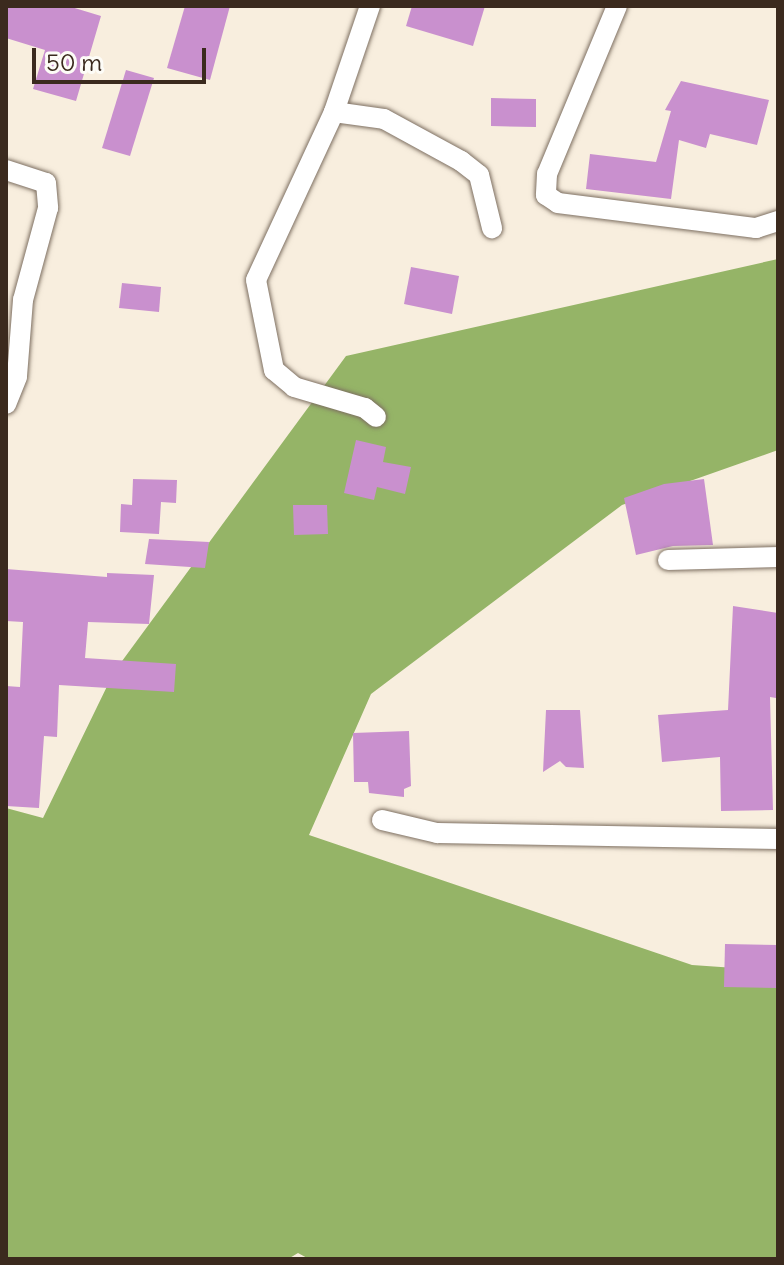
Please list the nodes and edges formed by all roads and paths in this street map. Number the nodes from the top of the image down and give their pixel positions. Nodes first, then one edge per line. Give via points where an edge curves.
1 (370, 6) edge
2 (617, 6) edge
3 (334, 112) junction
4 (6, 170) edge
5 (778, 221) edge
6 (492, 228) dead end
7 (6, 404) edge
8 (376, 417) dead end
9 (778, 557) edge
10 (668, 560) dead end
11 (382, 820) dead end
12 (778, 839) edge

1 - 3 street
2 - 5 street via 547,174 546,195 558,203 756,228
3 - 6 street via 384,119 461,161 479,175
3 - 8 street via 296,188 279,239 256,270 256,280 274,370 294,387 365,408
4 - 7 street via 46,183 48,208 23,300 17,377
9 - 10 street
11 - 12 street via 437,833

